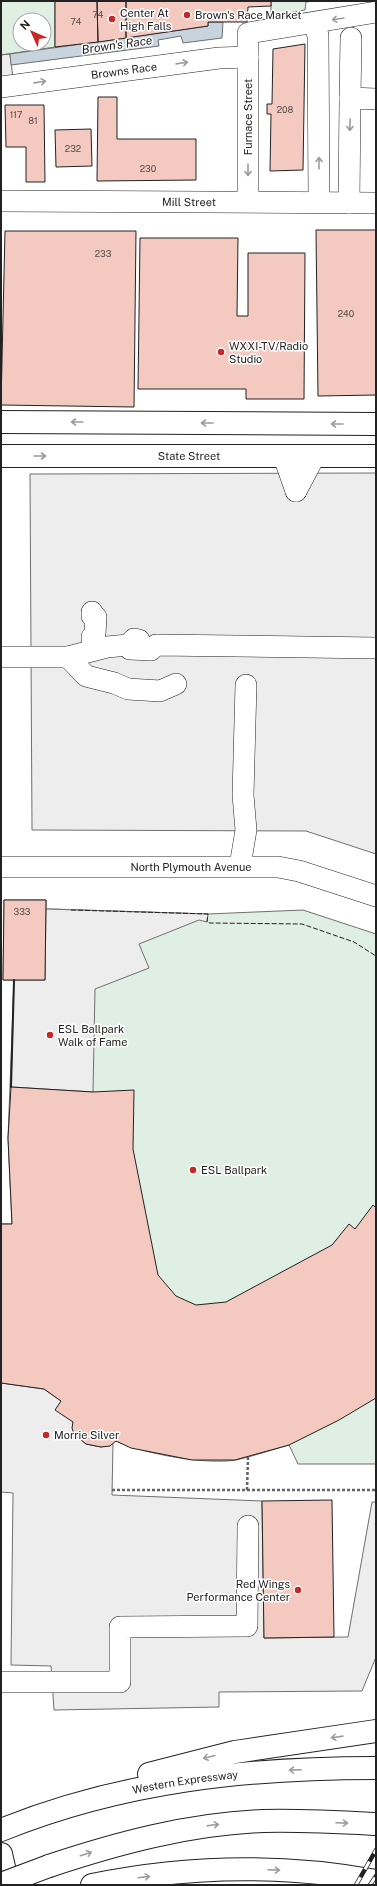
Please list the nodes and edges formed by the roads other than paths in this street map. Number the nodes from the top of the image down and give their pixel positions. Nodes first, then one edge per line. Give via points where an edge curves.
1 (376, 12) edge
2 (314, 23) junction
3 (351, 38) dead end
4 (248, 57) junction
5 (1, 87) edge
6 (350, 98) junction
7 (376, 99) edge
8 (1, 201) edge
9 (248, 202) junction
10 (319, 202) junction
11 (349, 203) junction
12 (376, 203) edge
13 (1, 422) edge
14 (376, 424) edge
15 (1, 456) edge
16 (376, 456) edge
17 (284, 457) junction
18 (314, 457) junction
19 (92, 614) dead end
20 (93, 644) junction
21 (376, 648) edge
22 (1, 657) edge
23 (68, 657) junction
24 (114, 683) dead end
25 (246, 685) dead end
26 (240, 866) junction
27 (1, 867) edge
28 (376, 896) edge
29 (248, 1526) dead end
30 (1, 1682) edge
31 (376, 1731) edge
32 (376, 1768) edge
33 (36, 1816) junction
34 (376, 1824) edge
35 (1, 1830) edge
36 (1, 1854) edge
37 (376, 1881) edge
38 (1, 1884) edge
39 (8, 1885) edge
40 (92, 1885) edge

1 -> 2 street
2 - 4 street, Furnace Street via 248,33
10 -> 2 street via 318,35
3 - 6 street
5 -> 4 street, Browns Race via 219,58
4 -> 9 street, Furnace Street
6 - 7 street
6 -> 11 street
8 - 9 street, Mill Street
9 - 10 street, Mill Street
10 - 11 street, Mill Street
11 - 12 street, Mill Street
14 -> 13 main road
15 -> 17 main road, State Street
16 - 18 main road, State Street
17 - 18 main road, State Street
17 - 18 street via 296,491
19 - 20 street via 96,617
20 - 21 street via 128,645 130,649 151,650 156,645
20 - 23 street
22 - 23 street
23 - 24 street via 86,676
25 - 26 street via 243,795 246,830
26 - 27 street, North Plymouth Avenue
26 - 28 street, North Plymouth Avenue via 278,867 299,871
29 - 30 street via 247,1626 120,1627 120,1682
31 -> 33 main road via 258,1747 202,1759 120,1783
32 -> 33 main road, Western Expressway via 262,1772 170,1782 103,1795
33 - 35 main road, Western Expressway
38 -> 34 main road, bridge via 129,1841 214,1825 296,1821
36 - 39 main road
40 -> 37 main road via 172,1873 239,1870 306,1872

